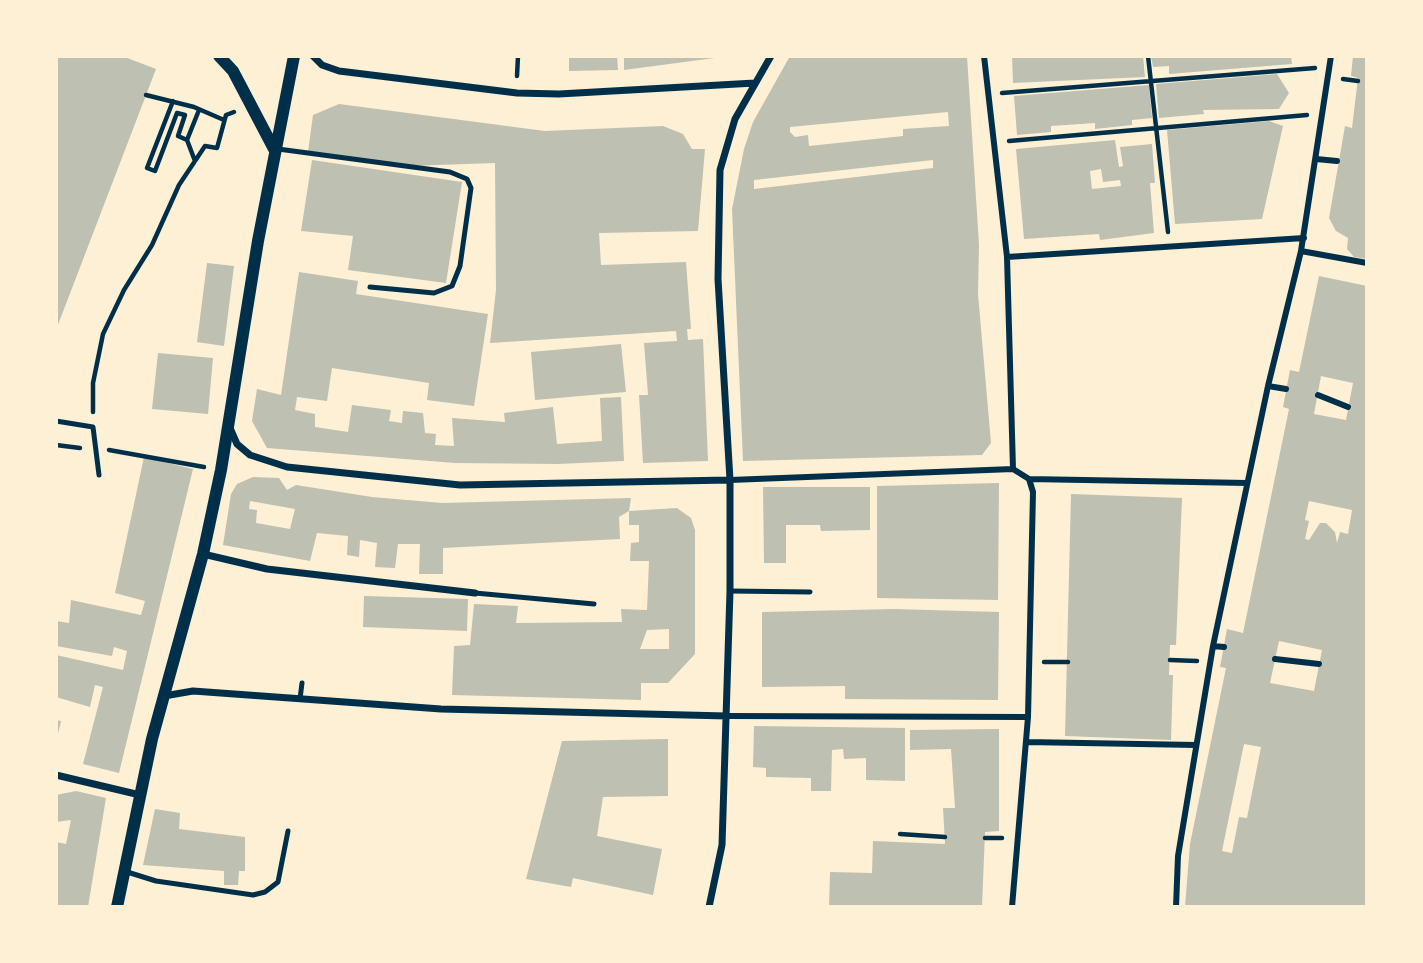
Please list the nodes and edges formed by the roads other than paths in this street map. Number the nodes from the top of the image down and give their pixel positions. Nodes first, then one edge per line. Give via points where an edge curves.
1 (219, 56) edge
2 (294, 56) edge
3 (313, 56) edge
4 (771, 56) edge
5 (984, 56) edge
6 (1331, 56) edge
7 (755, 83) junction
8 (274, 149) junction
9 (1315, 159) junction
10 (1337, 161) dead end
11 (1304, 238) junction
12 (1301, 251) junction
13 (1007, 257) junction
14 (1367, 263) edge
15 (370, 288) dead end
16 (1268, 386) junction
17 (1286, 389) dead end
18 (1318, 395) dead end
19 (1348, 407) dead end
20 (56, 421) edge
21 (230, 428) junction
22 (1013, 469) junction
23 (99, 475) dead end
24 (1029, 479) junction
25 (730, 480) junction
26 (1247, 483) junction
27 (203, 554) junction
28 (730, 591) junction
29 (810, 592) dead end
30 (475, 593) joint
31 (594, 604) dead end
32 (1213, 646) junction
33 (1224, 647) dead end
34 (1275, 659) dead end
35 (1320, 664) dead end
36 (302, 683) dead end
37 (164, 696) junction
38 (300, 699) junction
39 (727, 716) junction
40 (1028, 717) junction
41 (1026, 742) junction
42 (1196, 746) junction
43 (56, 775) edge
44 (140, 794) junction
45 (288, 831) dead end
46 (124, 871) junction
47 (117, 907) edge
48 (709, 907) edge
49 (1012, 907) edge
50 (1176, 907) edge

1 - 8 street via 233,71
2 - 8 street via 283,124
3 - 7 street via 339,71 517,93
4 - 7 street
5 - 13 street
6 - 9 street
7 - 25 street via 735,119 720,170 718,279
8 - 15 lane via 450,172 467,179 471,188 460,266 452,286 434,293
8 - 21 street
9 - 10 street
9 - 11 street
11 - 12 street
11 - 13 street
12 - 14 street
12 - 16 street
13 - 22 street
16 - 17 street
16 - 26 street
18 - 19 street
20 - 23 lane via 93,427
21 - 25 street via 237,444 250,455 287,467 460,485
21 - 27 street
22 - 24 street
22 - 25 street
24 - 26 street
24 - 40 street via 1033,492
25 - 28 street
26 - 32 street
27 - 30 street via 267,569
27 - 37 street
28 - 29 lane
28 - 39 street
30 - 31 lane
32 - 33 street
32 - 42 street
34 - 35 street
36 - 38 lane
37 - 38 street via 194,691
37 - 44 street
38 - 39 street via 441,709
39 - 40 street
39 - 48 street via 722,845
40 - 41 street
41 - 42 street
41 - 49 street
42 - 50 street via 1178,856
43 - 44 street
44 - 46 street
45 - 46 lane via 278,882 253,895 156,881
46 - 47 street

